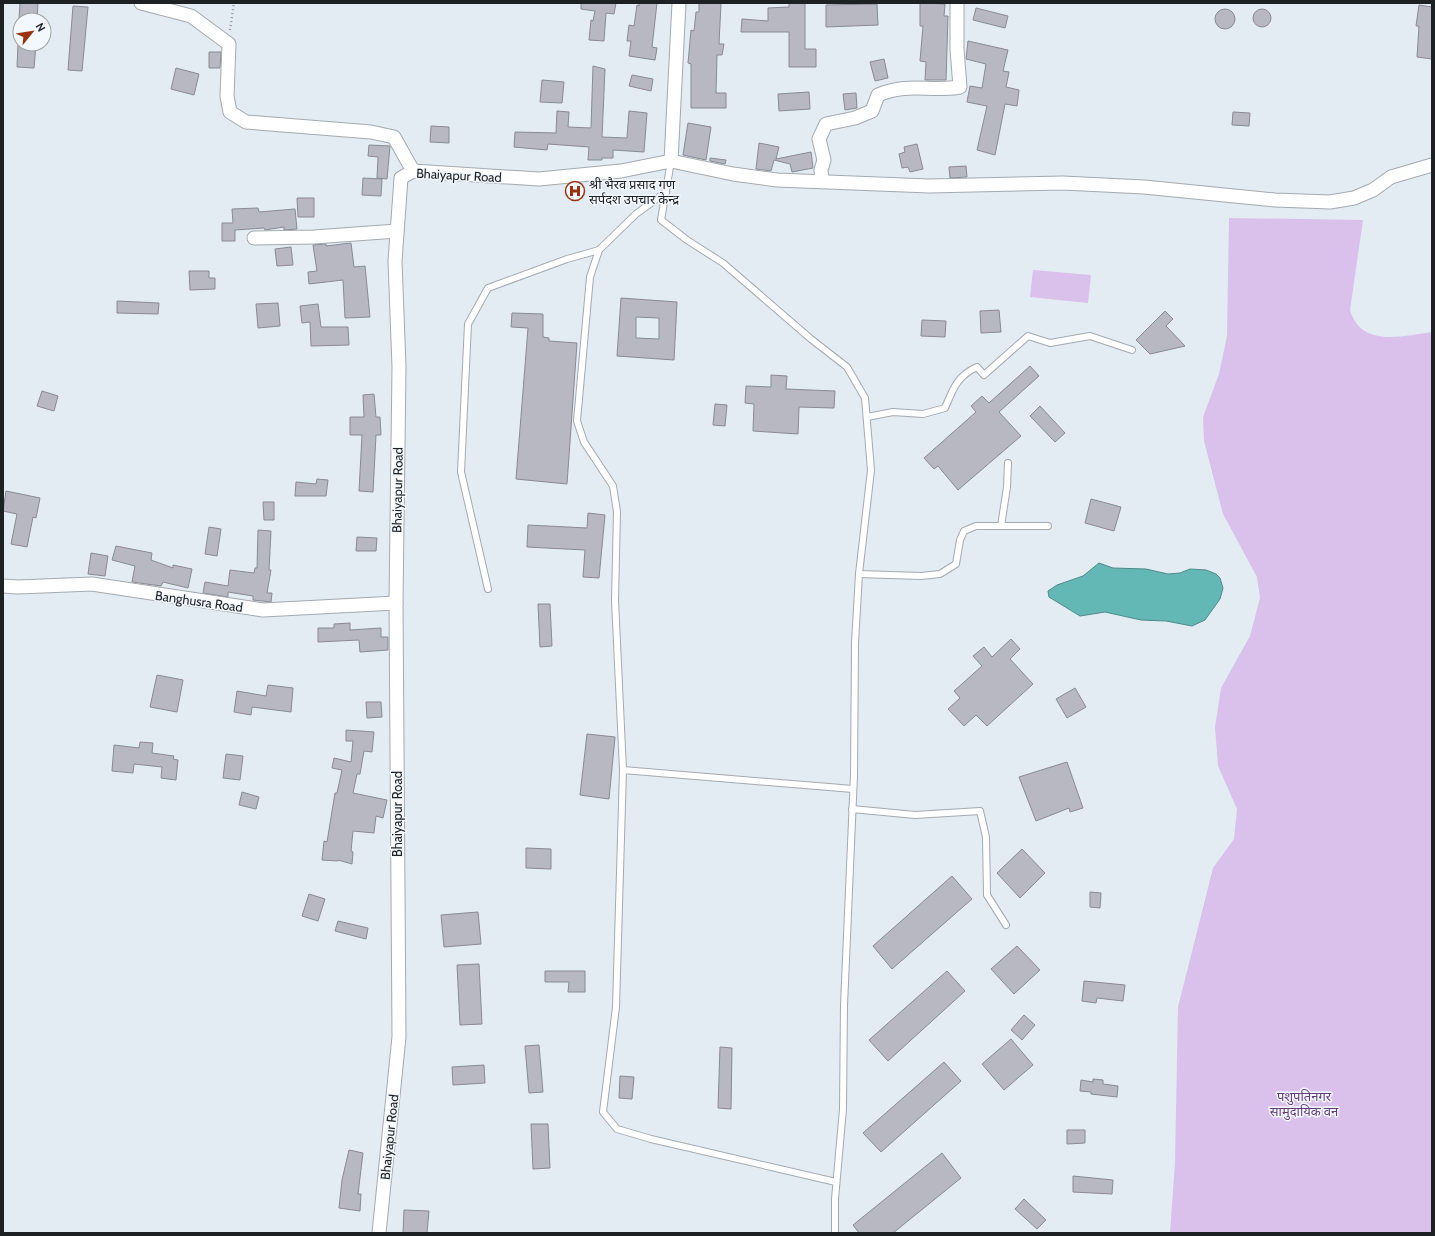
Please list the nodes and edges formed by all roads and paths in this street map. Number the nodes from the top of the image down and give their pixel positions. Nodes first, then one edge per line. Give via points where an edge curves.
1 (141, 3) edge
2 (234, 3) edge
3 (679, 3) edge
4 (957, 3) edge
5 (229, 44) junction
6 (671, 161) junction
7 (1432, 165) edge
8 (413, 171) junction
9 (822, 180) junction
10 (666, 192) junction
11 (398, 231) junction
12 (254, 238) dead end
13 (599, 250) junction
14 (1132, 350) dead end
15 (867, 417) junction
16 (1008, 463) dead end
17 (1002, 526) junction
18 (1048, 526) dead end
19 (858, 574) junction
20 (3, 586) edge
21 (488, 589) dead end
22 (396, 603) junction
23 (622, 770) junction
24 (853, 789) junction
25 (852, 808) junction
26 (1006, 925) dead end
27 (836, 1182) junction
28 (379, 1233) edge
29 (835, 1233) edge

1 - 5 street via 191,16
2 - 5 path
3 - 6 street
4 - 9 street via 960,87 910,87 887,92 878,95 872,112 826,124 819,139 824,160
5 - 8 street via 227,96 230,112 246,122 371,132 394,137
6 - 8 street, Bhaiyapur Road via 621,171 539,180
6 - 9 street via 777,180
6 - 10 lane
7 - 9 street via 1391,177 1373,190 1354,198 1330,202 1275,200 1144,187 1070,184 929,186
8 - 11 street, Bhaiyapur Road via 401,178
10 - 13 lane via 636,214
10 - 15 lane via 661,220 723,263 847,367 865,398
11 - 12 street
11 - 22 street, Bhaiyapur Road via 395,261 399,367
13 - 21 lane via 488,288 468,324 462,472
13 - 23 lane via 590,277 577,421 584,442 613,486 617,512 615,600
14 - 15 lane via 1090,336 1050,343 1028,336 984,375 977,367 965,372 953,388 945,408 923,414 893,412
15 - 19 lane via 871,470
16 - 17 lane
17 - 18 lane
17 - 19 lane via 976,526 964,531 956,564 940,574
19 - 24 lane
20 - 22 street, Banghusra Road via 92,584 263,610
22 - 28 street, Bhaiyapur Road via 399,1037
23 - 24 lane
23 - 27 lane via 616,1006 603,1112 617,1129 651,1140
24 - 25 lane
25 - 26 lane via 915,815 980,811 986,837 987,895
25 - 27 lane via 844,1005 843,1109
27 - 29 lane

